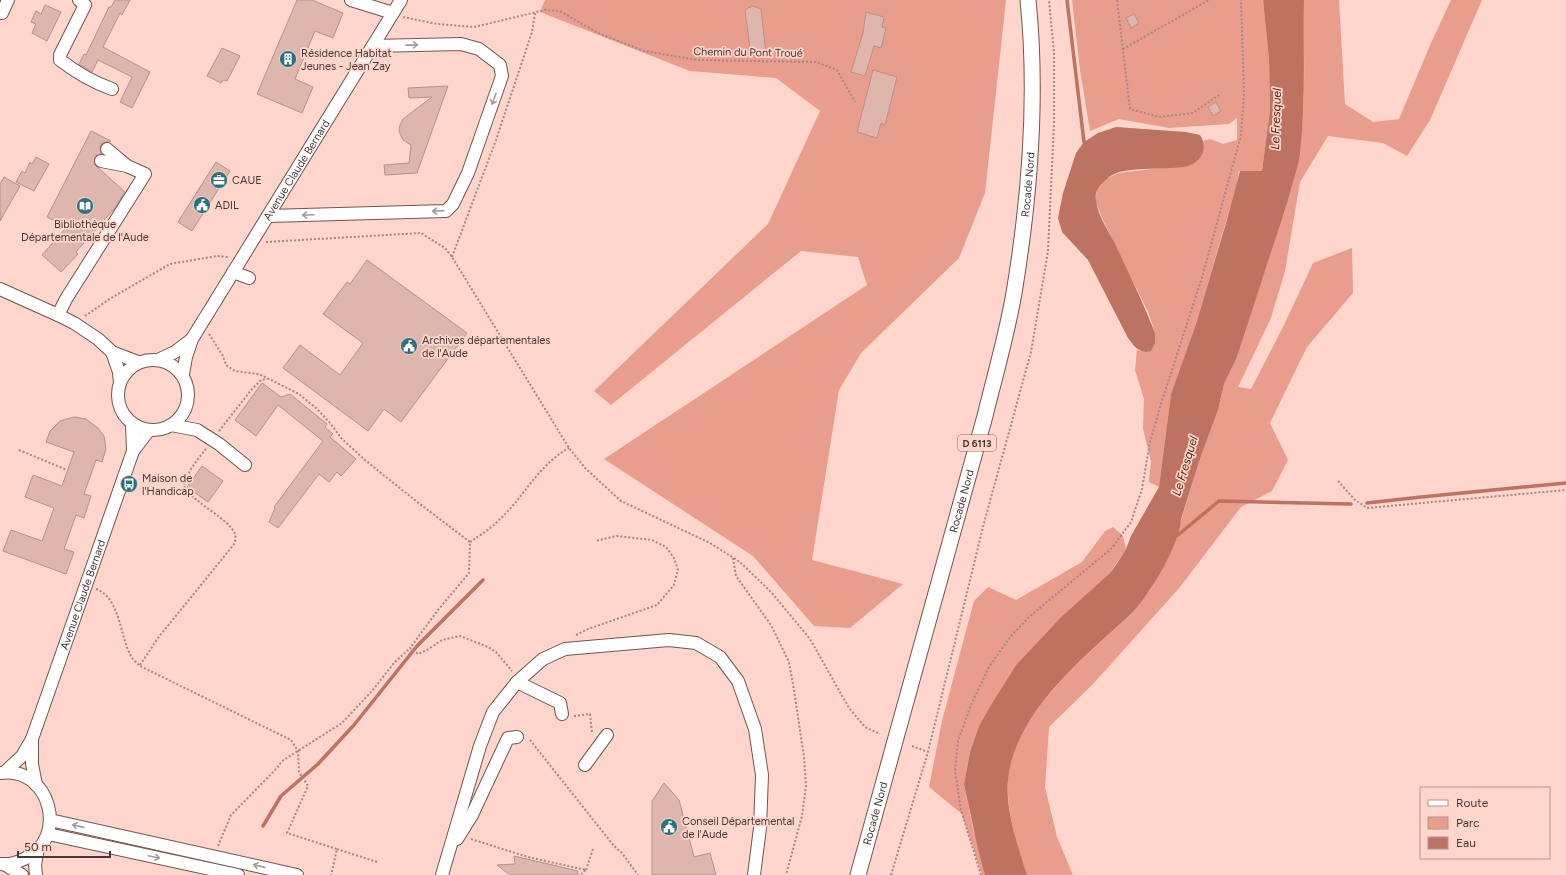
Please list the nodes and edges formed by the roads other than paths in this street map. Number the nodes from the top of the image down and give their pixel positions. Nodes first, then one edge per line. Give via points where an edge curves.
1 (8, 0) edge
2 (79, 0) edge
3 (351, 0) edge
4 (401, 0) edge
5 (1028, 0) edge
6 (2, 13) dead end
7 (393, 14) junction
8 (373, 46) junction
9 (112, 89) dead end
10 (107, 149) dead end
11 (101, 161) dead end
12 (127, 166) junction
13 (268, 216) junction
14 (233, 272) junction
15 (249, 278) dead end
16 (0, 289) edge
17 (58, 315) junction
18 (192, 339) junction
19 (112, 352) junction
20 (160, 359) junction
21 (138, 362) junction
22 (183, 374) junction
23 (120, 383) junction
24 (186, 408) junction
25 (132, 423) junction
26 (172, 425) junction
27 (149, 430) junction
28 (197, 430) junction
29 (133, 451) junction
30 (245, 465) dead end
31 (517, 682) junction
32 (562, 714) dead end
33 (607, 735) dead end
34 (517, 737) dead end
35 (32, 739) junction
36 (585, 765) dead end
37 (3, 772) edge
38 (36, 785) junction
39 (50, 820) junction
40 (48, 834) junction
41 (38, 849) junction
42 (448, 853) junction
43 (2, 864) edge
44 (22, 875) edge
45 (36, 875) edge
46 (238, 875) edge
47 (297, 875) edge
48 (442, 875) edge
49 (754, 875) edge
50 (858, 875) edge

1 - 6 street
2 - 9 street via 85,5 60,60 78,74
3 - 7 street
4 - 7 street, Avenue Claude Bernard
5 - 50 main road, Rocade Nord / D 6113 via 1031,27 1032,114 1028,194 1014,294 985,416
7 - 8 street, Avenue Claude Bernard
8 - 13 street, Avenue Claude Bernard
8 -> 13 street via 461,44 479,49 500,65 502,76 468,173 453,204 446,211
10 - 12 street
11 - 12 street
12 - 17 street via 145,174
13 - 14 street, Avenue Claude Bernard
14 - 15 street
14 - 18 street, Avenue Claude Bernard
16 - 17 street
17 - 19 street via 74,323
18 - 20 street, Avenue Claude Bernard via 175,352
18 - 22 street, Avenue Claude Bernard
19 - 21 street
19 - 23 street
20 - 21 street
20 - 22 street via 173,365
21 - 23 street via 130,368
22 - 24 street via 189,396
23 - 25 street via 119,405
24 - 26 street
24 - 28 street
25 - 27 street
25 - 29 street, Avenue Claude Bernard
26 - 27 street via 161,430
26 - 28 street
27 - 29 street, Avenue Claude Bernard
28 - 30 street
29 - 35 street, Avenue Claude Bernard
31 - 32 street via 560,703
31 - 42 street via 494,712 480,746
31 - 49 street via 543,659 565,649 669,640 696,643 720,657 738,680 755,729 762,775 760,828
33 - 36 street
34 - 42 street via 508,738 472,814
35 - 37 street, Avenue Claude Bernard via 22,756
35 - 38 street, Avenue Claude Bernard via 32,764
37 - 38 street via 22,776
38 - 39 street via 49,807
39 - 40 street
47 -> 39 street
40 - 41 street
40 -> 46 street
41 - 43 street via 29,857 17,862
41 - 45 street
42 - 48 street
43 - 44 street

